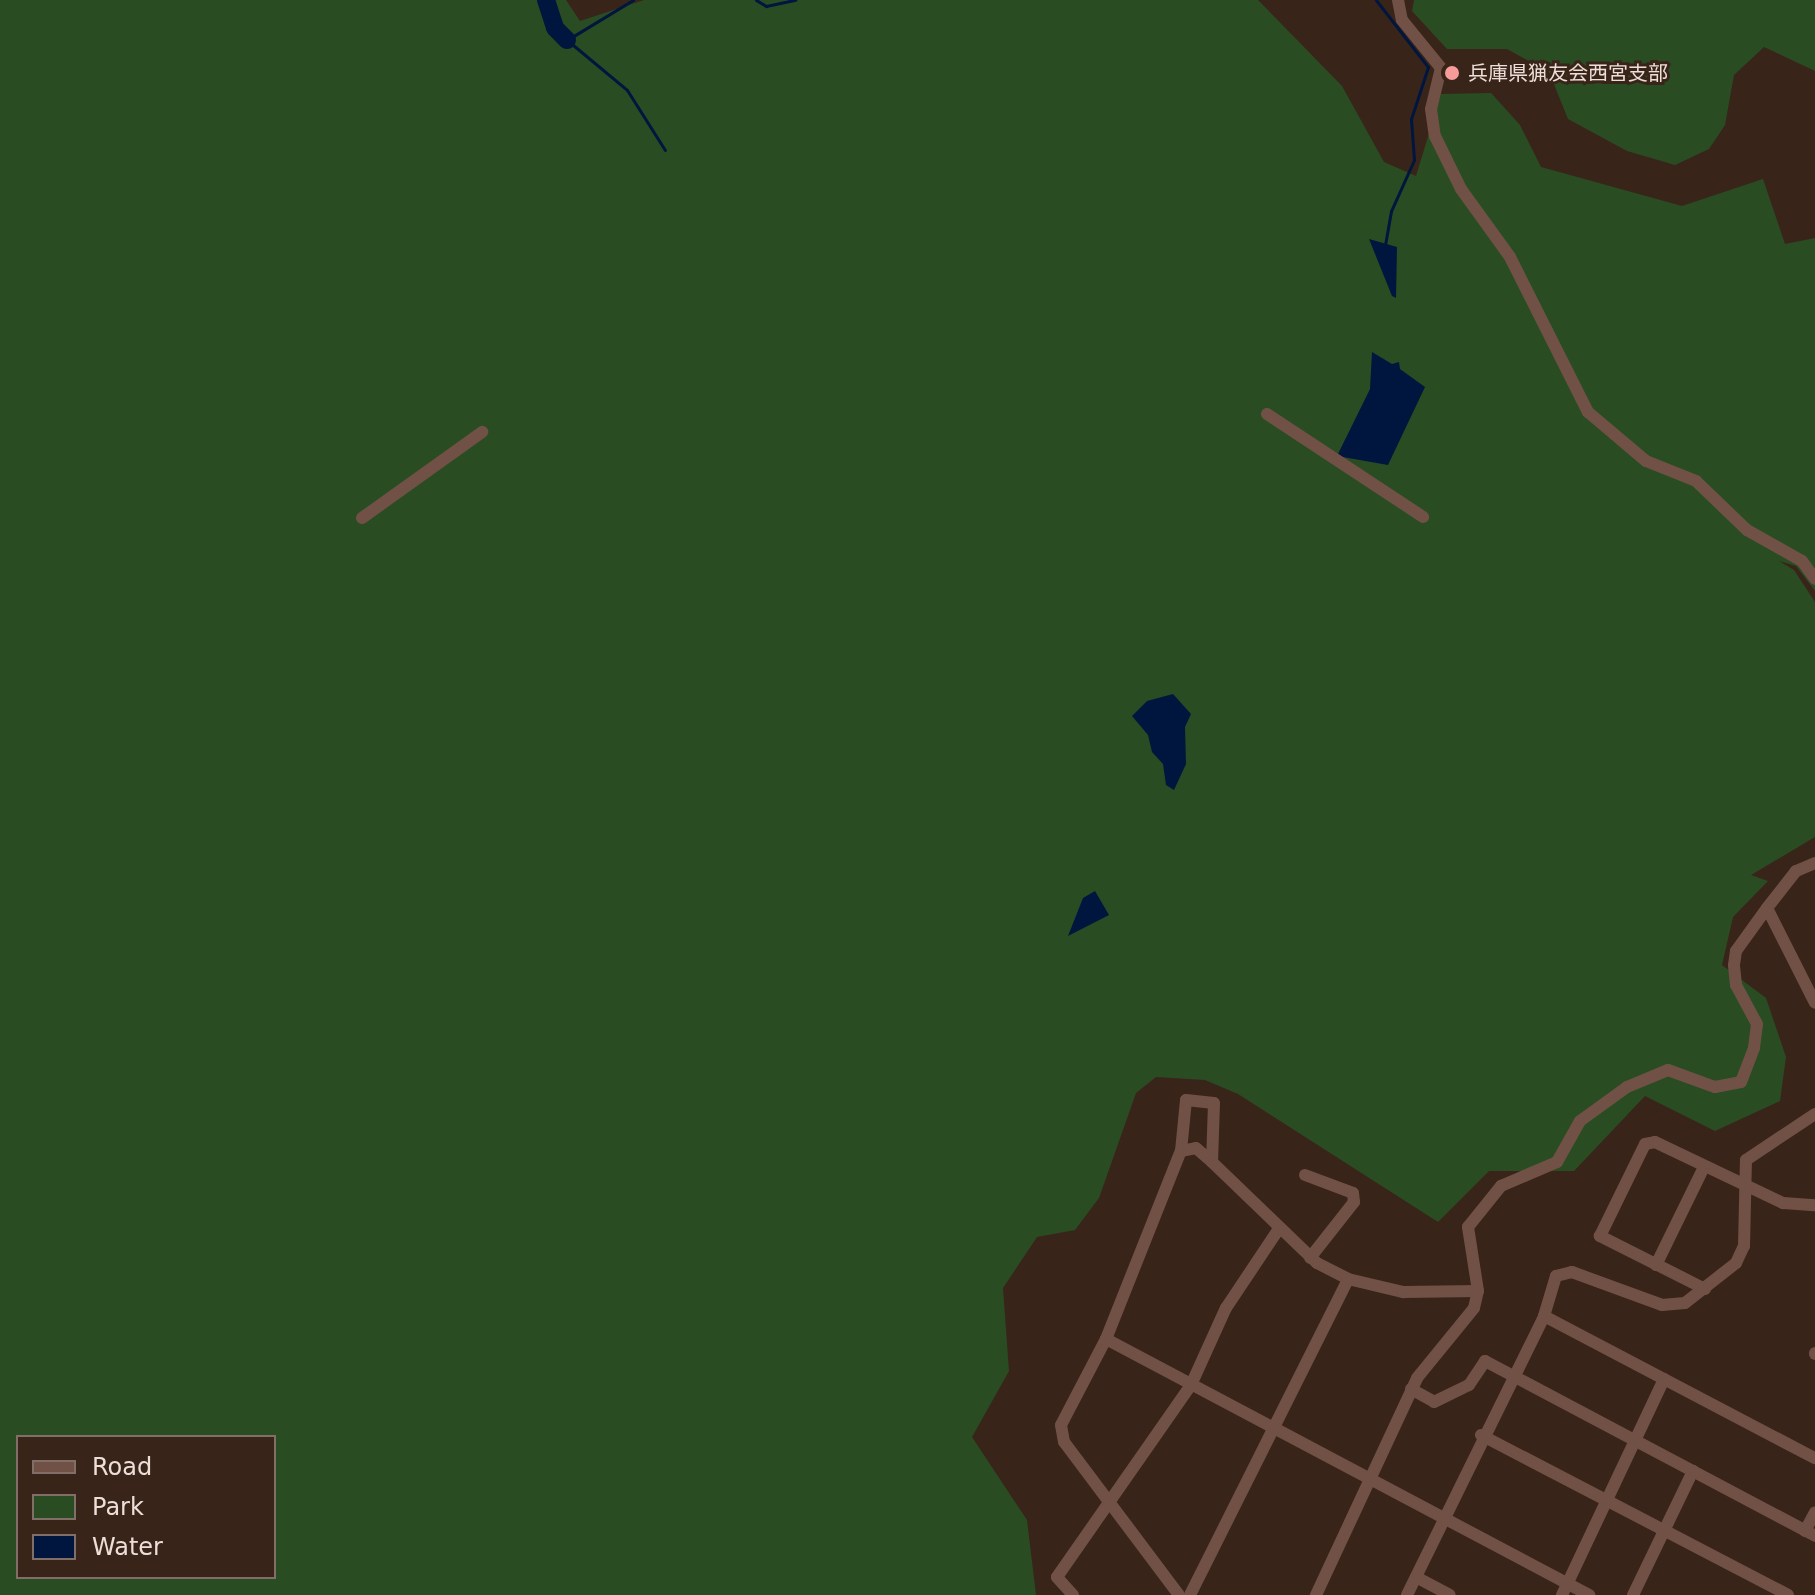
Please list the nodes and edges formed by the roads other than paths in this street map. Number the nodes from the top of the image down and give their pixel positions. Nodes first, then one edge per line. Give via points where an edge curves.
1 (1398, 0) edge
2 (1267, 414) dead end
3 (482, 432) dead end
4 (1423, 517) dead end
5 (362, 518) dead end
6 (1815, 579) edge
7 (1815, 863) edge
8 (1767, 908) junction
9 (1815, 1003) edge
10 (1815, 1114) edge
11 (1181, 1151) junction
12 (1212, 1162) junction
13 (1704, 1167) junction
14 (1305, 1175) dead end
15 (1744, 1186) junction
16 (1815, 1205) edge
17 (1278, 1230) junction
18 (1310, 1258) junction
19 (1656, 1265) junction
20 (1348, 1279) junction
21 (1705, 1289) junction
22 (1478, 1291) junction
23 (1544, 1316) junction
24 (1106, 1339) junction
25 (1512, 1376) junction
26 (1664, 1379) junction
27 (1191, 1385) junction
28 (1411, 1389) junction
29 (1273, 1428) junction
30 (1481, 1435) junction
31 (1635, 1441) junction
32 (1815, 1458) edge
33 (1693, 1471) junction
34 (1369, 1479) junction
35 (1607, 1501) junction
36 (1110, 1505) junction
37 (1815, 1512) edge
38 (1443, 1518) junction
39 (1664, 1531) junction
40 (1810, 1533) edge
41 (1416, 1577) junction
42 (1564, 1589) edge
43 (1073, 1595) edge
44 (1179, 1595) edge
45 (1190, 1595) edge
46 (1316, 1595) edge
47 (1407, 1595) edge
48 (1450, 1595) edge
49 (1589, 1595) edge
50 (1633, 1595) edge
51 (1788, 1595) edge

1 - 6 street via 1402,20 1441,68 1431,109 1435,136 1461,189 1516,268 1588,412 1646,461 1707,489 1747,530 1802,561
2 - 4 street
3 - 5 street
7 - 8 street via 1796,871
8 - 9 street
8 - 22 street via 1736,951 1736,985 1757,1024 1741,1082 1715,1087 1668,1070 1627,1087 1580,1121 1557,1162 1501,1186 1468,1227
10 - 15 street via 1746,1160
11 - 12 street via 1196,1148
11 - 12 street via 1186,1100 1214,1103
11 - 24 street
12 - 17 street
13 - 15 street
13 - 19 street
13 - 19 street via 1655,1142 1645,1144 1619,1197 1600,1236
14 - 18 street via 1353,1193 1354,1202
15 - 16 street via 1795,1207
15 - 21 street via 1744,1246 1736,1263
17 - 18 street
17 - 27 street via 1226,1308
18 - 20 street
19 - 21 street
20 - 22 street via 1434,1295
20 - 29 street
21 - 23 street via 1685,1303 1662,1305 1572,1272 1556,1276
22 - 28 street via 1474,1308
23 - 25 street
23 - 26 street
24 - 27 street
24 - 36 street via 1061,1425 1064,1442
25 - 28 street via 1485,1361 1469,1385 1434,1402
25 - 30 street
25 - 31 street
26 - 31 street
26 - 32 street
27 - 29 street
27 - 36 street
28 - 34 street
29 - 34 street
29 - 45 street
30 - 35 street
30 - 38 street
31 - 33 street
31 - 35 street
33 - 39 street
33 - 40 street
34 - 38 street
34 - 46 street
35 - 39 street
35 - 42 street
36 - 43 street via 1057,1577
36 - 44 street
37 - 40 street
38 - 41 street
38 - 42 street
39 - 50 street
39 - 51 street
41 - 47 street
41 - 48 street
42 - 49 street

